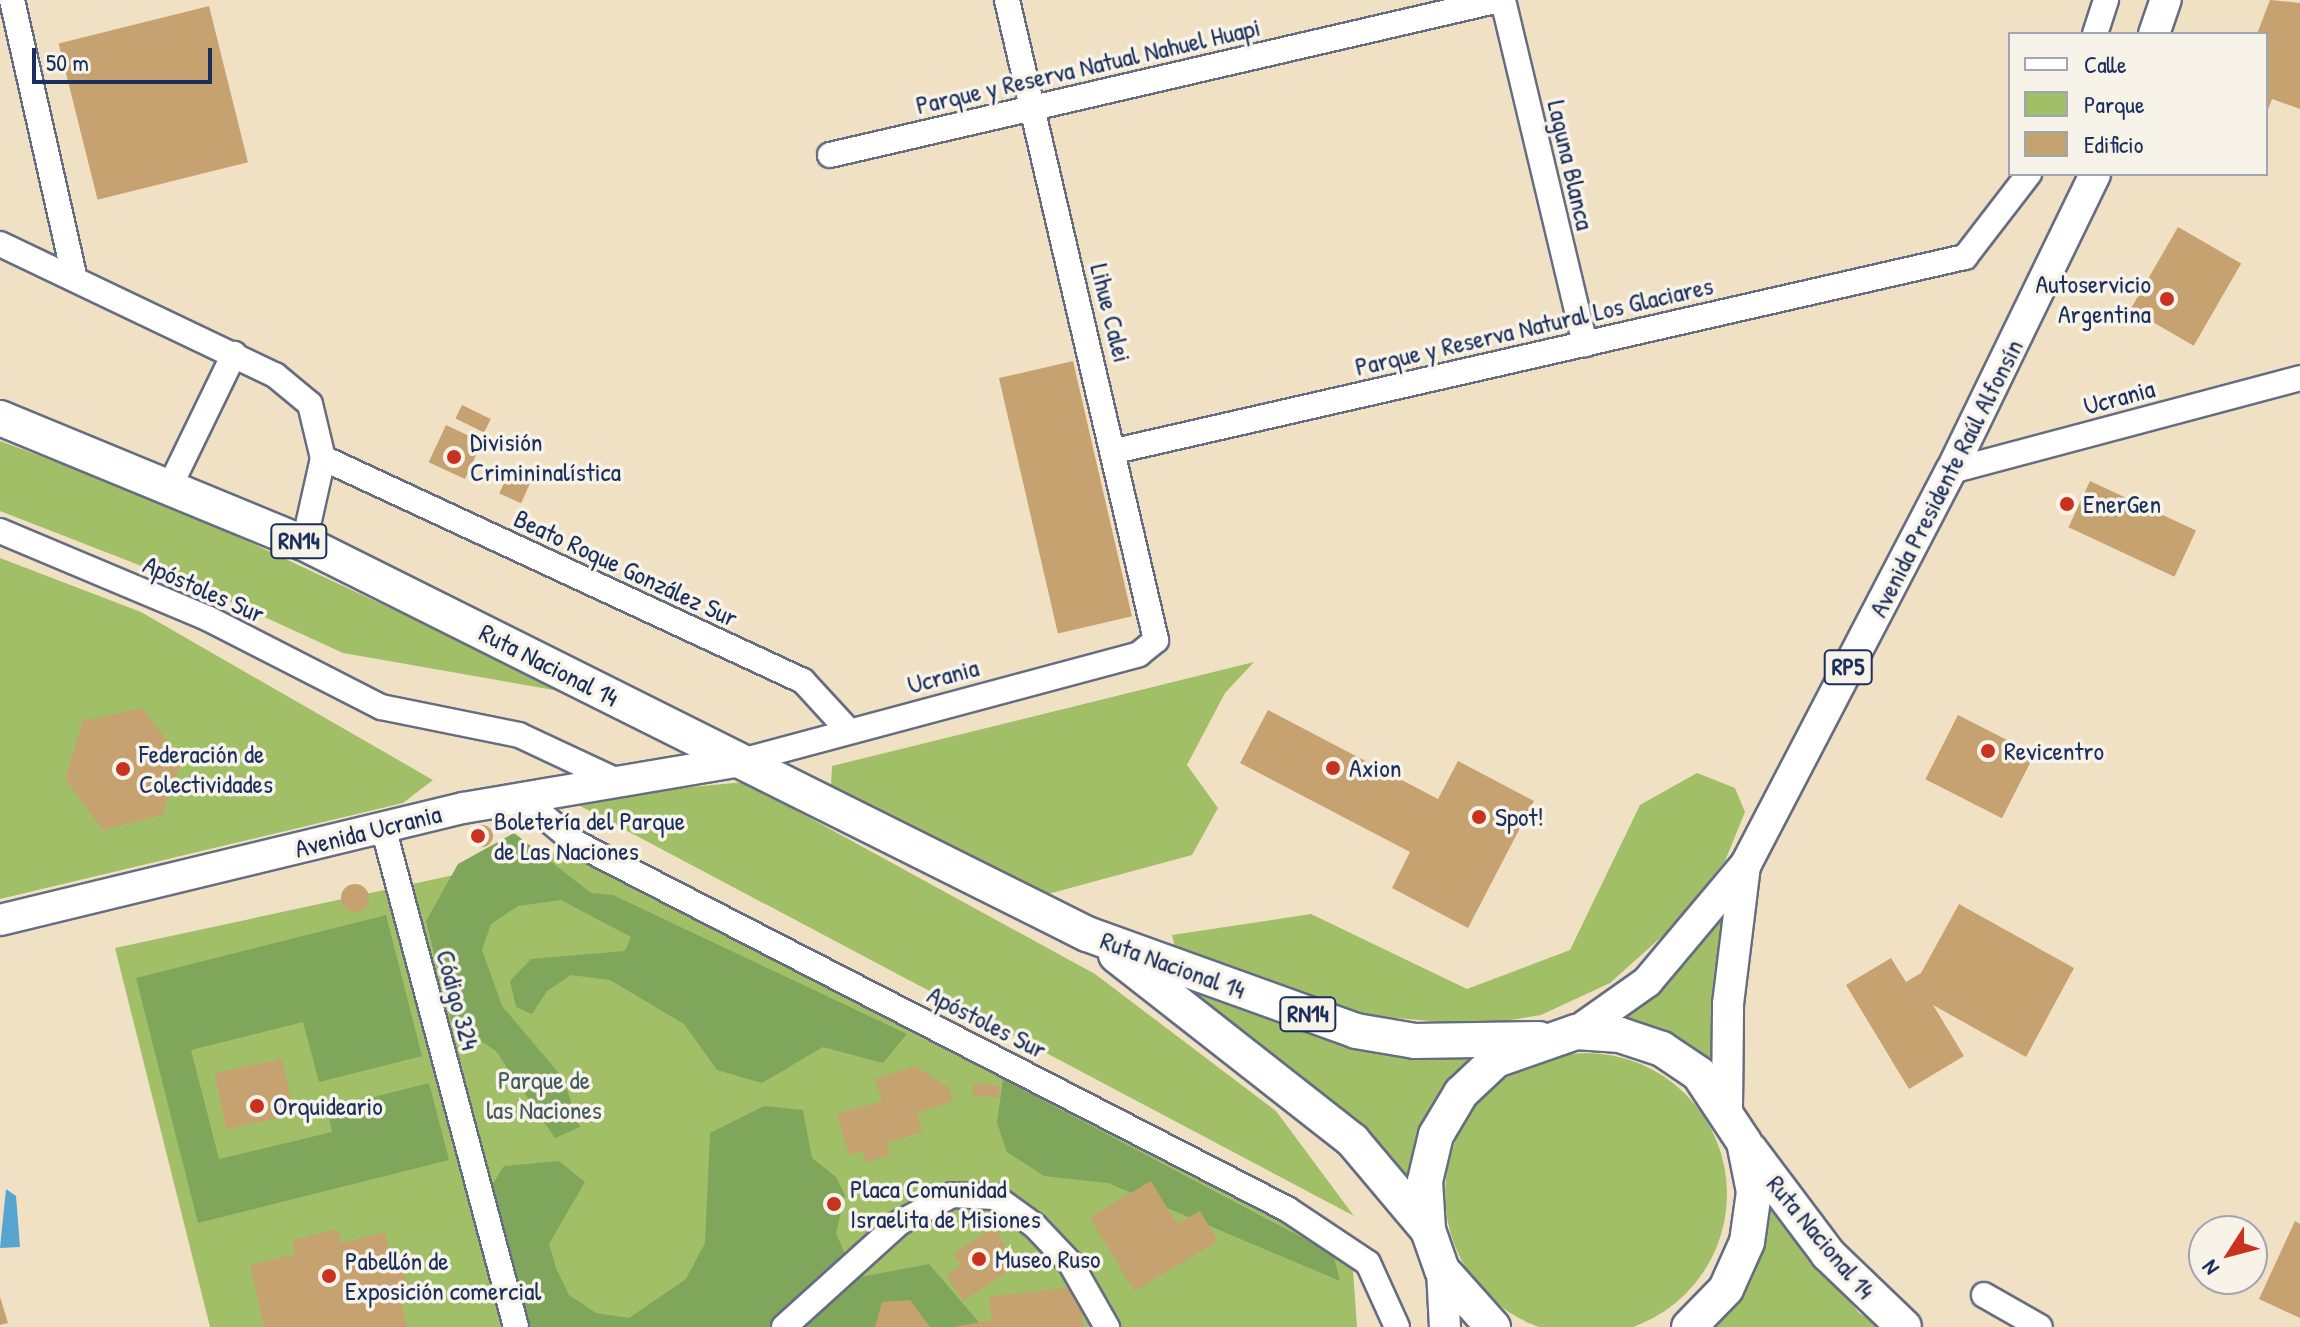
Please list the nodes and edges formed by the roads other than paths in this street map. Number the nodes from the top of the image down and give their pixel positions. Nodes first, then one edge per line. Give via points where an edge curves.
1 (12, 0) edge
2 (1007, 0) edge
3 (1501, 0) edge
4 (2106, 0) edge
5 (2166, 0) edge
6 (2096, 32) edge
7 (2155, 32) edge
8 (1033, 108) junction
9 (830, 155) dead end
10 (2027, 176) edge
11 (2094, 176) edge
12 (0, 244) edge
13 (75, 279) junction
14 (1585, 344) junction
15 (234, 354) junction
16 (2300, 378) edge
17 (0, 418) edge
18 (1115, 451) junction
19 (323, 458) junction
20 (1951, 471) junction
21 (170, 486) junction
22 (0, 531) edge
23 (304, 543) junction
24 (1156, 640) joint
25 (848, 730) junction
26 (741, 761) junction
27 (613, 779) junction
28 (521, 797) junction
29 (383, 827) junction
30 (1746, 864) junction
31 (0, 920) edge
32 (1087, 934) junction
33 (1576, 1032) junction
34 (1539, 1039) junction
35 (1727, 1107) junction
36 (1744, 1142) junction
37 (1428, 1230) junction
38 (1442, 1270) junction
39 (1984, 1295) dead end
40 (516, 1327) edge
41 (784, 1327) edge
42 (1107, 1327) edge
43 (1397, 1327) edge
44 (1445, 1327) edge
45 (1493, 1327) edge
46 (1689, 1327) edge
47 (1904, 1327) edge
48 (2040, 1327) edge

1 - 13 street
2 - 8 street, Lihue Calei
3 - 8 street, Parque y Reserva Natual Nahuel Huapi
3 - 14 street, Laguna Blanca
4 - 6 street
5 - 7 main road
8 - 9 street, Parque y Reserva Natual Nahuel Huapi
8 - 18 street, Lihue Calei
10 - 14 street, Parque y Reserva Natural Los Glaciares via 1965,257
11 - 20 main road, Avenida Presidente Raúl Alfonsín / RP5
12 - 13 street
13 - 15 street
14 - 18 street, Parque y Reserva Natural Los Glaciares
15 - 19 street via 310,404
15 - 21 street
16 - 20 street, Ucrania
17 - 21 highway, Ruta Nacional 14 / RN14
18 - 24 street, Lihue Calei
19 - 23 street
19 - 25 street, Beato Roque González Sur via 803,681
20 - 30 main road, Avenida Presidente Raúl Alfonsín / RP5
21 - 23 highway, Ruta Nacional 14 / RN14
22 - 27 street, Apóstoles Sur via 209,619 381,707 519,735
23 - 26 highway, Ruta Nacional 14 / RN14
24 - 25 street, Ucrania via 1139,654
25 - 26 street, Ucrania
26 - 27 main road, Avenida Ucrania
26 - 32 highway, Ruta Nacional 14 / RN14
27 - 28 main road, Avenida Ucrania
28 - 29 main road, Avenida Ucrania
28 - 43 street, Apóstoles Sur via 576,843 1287,1209 1368,1263
29 - 31 main road, Avenida Ucrania
29 - 40 street, Código 324
30 - 33 main road, Avenida Presidente Raúl Alfonsín / RP5 via 1647,982
30 - 35 main road, Avenida Presidente Raúl Alfonsín / RP5 via 1728,1004
32 - 34 highway, Ruta Nacional 14 / RN14 via 1356,1031 1415,1041
32 - 37 highway, Ruta Nacional 14 / RN14 via 1353,1141
33 - 34 highway, RN14
33 - 35 highway, RN14 via 1620,1035 1662,1049 1699,1074
34 - 37 highway, RN14 via 1496,1060 1461,1093 1436,1135 1425,1181
35 - 36 highway, RN14
36 - 46 highway, RN14 via 1754,1192 1747,1242 1726,1289
36 - 47 highway, Ruta Nacional 14 / RN14 via 1828,1254
37 - 38 highway, RN14
38 - 44 main road
38 - 45 highway, RN14
39 - 48 street
41 - 42 street via 899,1223 952,1195 995,1197 1035,1226 1071,1264

